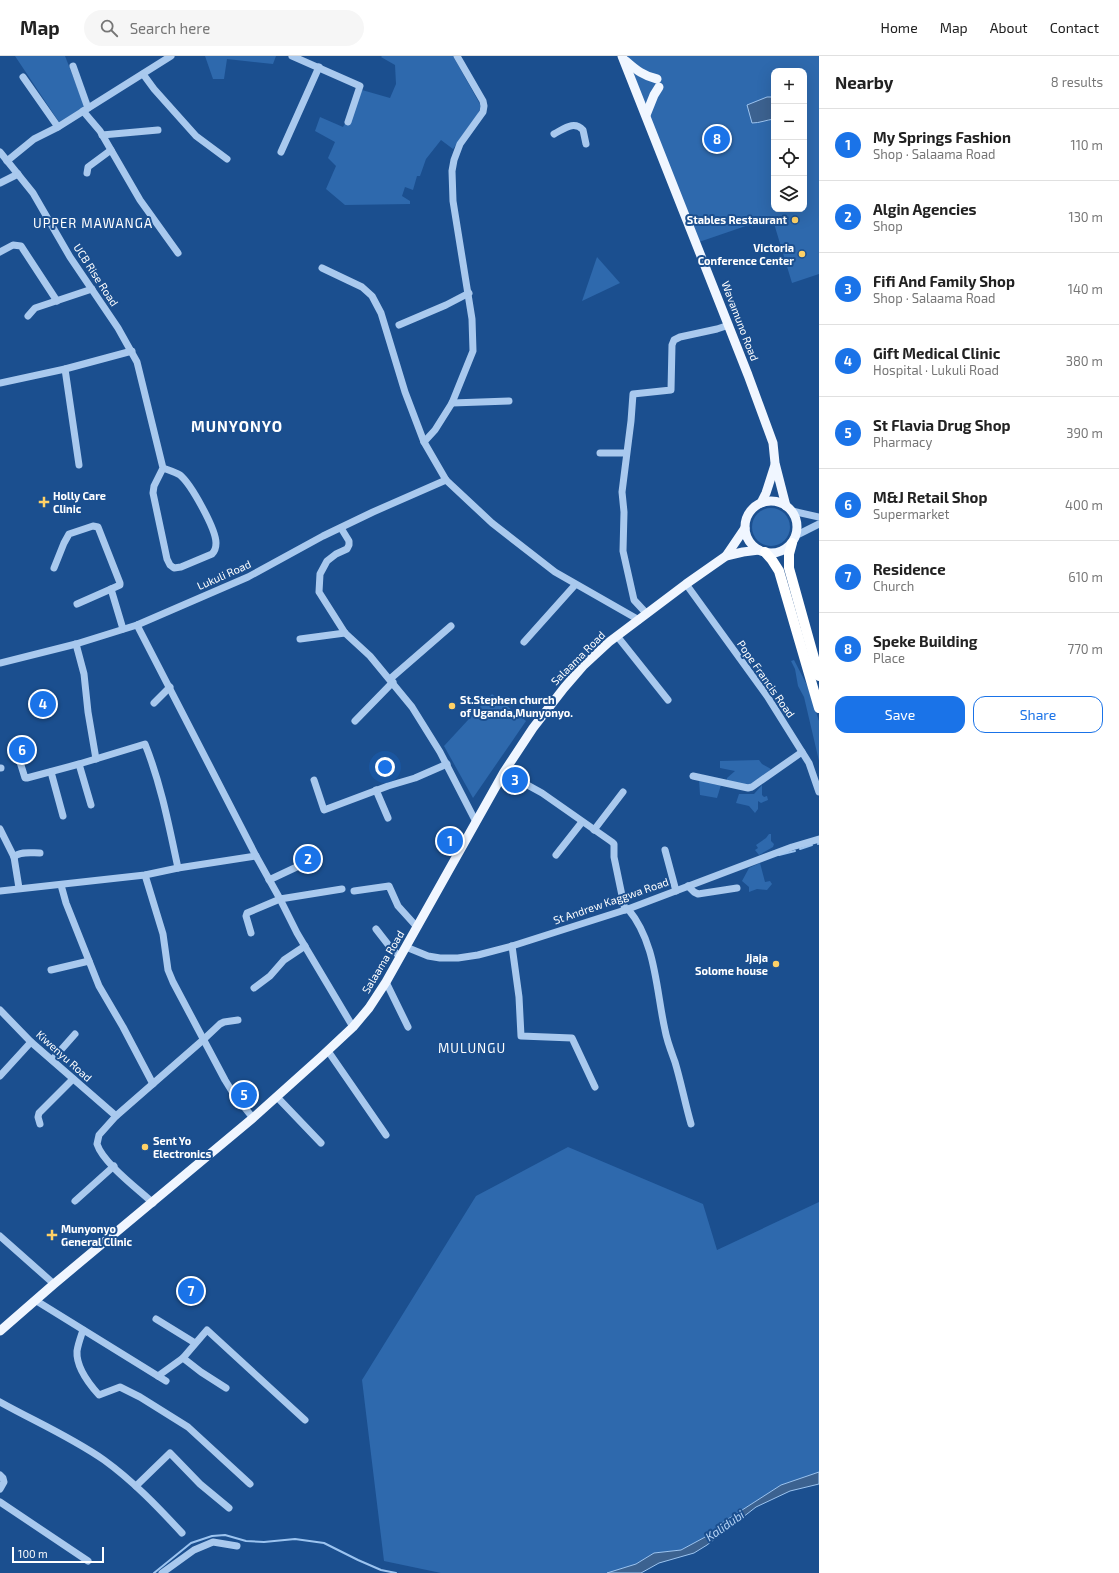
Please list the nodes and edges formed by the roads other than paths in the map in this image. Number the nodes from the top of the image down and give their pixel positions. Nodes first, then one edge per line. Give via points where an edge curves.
1 (171, 56) edge
2 (292, 56) edge
3 (456, 56) edge
4 (623, 58) edge
5 (73, 66) dead end
6 (319, 68) junction
7 (143, 74) junction
8 (23, 77) dead end
9 (86, 110) junction
10 (646, 115) junction
11 (348, 122) dead end
12 (58, 127) junction
13 (158, 130) dead end
14 (102, 134) junction
15 (554, 134) dead end
16 (586, 144) dead end
17 (111, 150) junction
18 (0, 152) edge
19 (281, 152) dead end
20 (227, 160) dead end
21 (7, 161) junction
22 (87, 173) dead end
23 (18, 174) junction
24 (0, 183) edge
25 (0, 252) edge
26 (178, 253) dead end
27 (322, 268) dead end
28 (92, 289) junction
29 (469, 293) junction
30 (57, 301) junction
31 (28, 316) dead end
32 (399, 325) dead end
33 (728, 325) junction
34 (132, 351) junction
35 (65, 369) junction
36 (0, 384) edge
37 (509, 401) dead end
38 (452, 403) junction
39 (424, 442) junction
40 (600, 453) dead end
41 (626, 453) junction
42 (775, 463) junction
43 (79, 465) dead end
44 (162, 468) junction
45 (446, 480) junction
46 (761, 503) junction
47 (789, 508) junction
48 (819, 517) edge
49 (819, 524) edge
50 (341, 528) junction
51 (745, 528) junction
52 (793, 540) junction
53 (762, 551) junction
54 (726, 556) junction
55 (54, 568) dead end
56 (686, 584) junction
57 (575, 585) junction
58 (111, 589) junction
59 (77, 604) dead end
60 (647, 614) junction
61 (639, 620) junction
62 (137, 624) junction
63 (452, 626) dead end
64 (123, 629) junction
65 (345, 634) junction
66 (617, 636) junction
67 (300, 639) dead end
68 (524, 642) dead end
69 (76, 644) junction
70 (0, 663) edge
71 (819, 676) edge
72 (392, 681) junction
73 (170, 687) junction
74 (668, 700) dead end
75 (154, 703) dead end
76 (819, 708) edge
77 (356, 721) dead end
78 (16, 749) dead end
79 (802, 752) junction
80 (96, 759) junction
81 (79, 764) junction
82 (446, 764) junction
83 (51, 772) junction
84 (504, 772) junction
85 (693, 776) dead end
86 (314, 780) dead end
87 (376, 790) junction
88 (623, 792) dead end
89 (819, 792) edge
90 (91, 805) dead end
91 (63, 816) dead end
92 (388, 818) dead end
93 (476, 822) junction
94 (582, 822) junction
95 (0, 829) edge
96 (594, 830) junction
97 (819, 839) edge
98 (665, 850) dead end
99 (40, 853) dead end
100 (556, 855) dead end
101 (256, 856) junction
102 (14, 857) junction
103 (303, 864) dead end
104 (178, 868) junction
105 (145, 875) junction
106 (269, 880) junction
107 (61, 885) junction
108 (688, 886) junction
109 (19, 888) junction
110 (737, 888) dead end
111 (342, 889) dead end
112 (0, 891) edge
113 (354, 891) dead end
114 (676, 891) junction
115 (280, 899) junction
116 (627, 910) junction
117 (417, 928) junction
118 (376, 929) dead end
119 (251, 933) dead end
120 (305, 946) junction
121 (512, 946) junction
122 (406, 947) junction
123 (400, 957) junction
124 (89, 961) junction
125 (51, 970) dead end
126 (386, 982) junction
127 (254, 988) dead end
128 (0, 1010) edge
129 (238, 1020) dead end
130 (353, 1027) junction
131 (408, 1027) dead end
132 (75, 1034) dead end
133 (203, 1040) junction
134 (31, 1042) junction
135 (328, 1051) junction
136 (52, 1060) junction
137 (0, 1076) edge
138 (73, 1079) junction
139 (153, 1084) junction
140 (595, 1087) dead end
141 (277, 1097) junction
142 (116, 1116) junction
143 (253, 1118) junction
144 (40, 1124) dead end
145 (691, 1124) dead end
146 (386, 1135) dead end
147 (321, 1143) dead end
148 (114, 1166) junction
149 (75, 1201) dead end
150 (153, 1203) junction
151 (0, 1236) edge
152 (54, 1284) junction
153 (35, 1300) junction
154 (156, 1319) dead end
155 (83, 1330) junction
156 (0, 1331) edge
157 (195, 1343) junction
158 (183, 1358) junction
159 (158, 1376) junction
160 (166, 1381) dead end
161 (226, 1388) dead end
162 (0, 1402) edge
163 (305, 1420) dead end
164 (0, 1475) edge
165 (250, 1484) dead end
166 (136, 1486) junction
167 (0, 1489) edge
168 (0, 1502) edge
169 (229, 1508) dead end
170 (182, 1533) dead end
171 (237, 1546) dead end
172 (88, 1560) dead end
173 (162, 1573) edge

1 - 7 street
2 - 6 street
3 - 29 street via 484,106 483,112 460,144 452,171 453,201
4 - 10 main road, Wavamuno Road
4 - 10 main road via 637,72 658,83
5 - 9 street
6 - 11 street via 360,86
6 - 19 street
7 - 9 street
7 - 20 street via 196,136
8 - 12 street
9 - 12 street
9 - 14 street
10 - 33 main road, Wavamuno Road
12 - 21 street via 34,139
13 - 14 street
14 - 17 street
15 - 16 street via 576,125 583,130
17 - 22 street via 88,167
17 - 26 street via 140,200
18 - 21 street, UCB Rise Road
21 - 23 street, UCB Rise Road
23 - 24 street
23 - 28 street, UCB Rise Road via 33,193
25 - 30 street via 13,245 21,246
27 - 39 street via 362,287 372,296 381,313 405,392
28 - 30 street
28 - 34 street, UCB Rise Road
29 - 32 street
29 - 38 street via 473,351
30 - 31 street via 35,308
33 - 41 street via 674,340 671,390 633,394
33 - 42 main road, Wavamuno Road via 773,443
34 - 35 street
34 - 44 street, UCB Rise Road via 137,362
35 - 36 street
35 - 43 street
37 - 38 street
38 - 39 street
39 - 45 street
40 - 41 street
41 - 60 street via 622,492 622,551 634,600
42 - 46 main road, Wavamuno Road
42 - 47 main road, Wavamuno Road
44 - 44 street via 154,486 153,500 167,559 174,568 181,567 212,554 215,551 215,533 189,485 179,475
45 - 50 street, Lukuli Road
45 - 57 street via 492,523
46 - 47 main road via 774,501
46 - 51 main road via 749,513
47 - 48 street
47 - 52 main road via 797,523
49 - 52 street
50 - 62 street, Lukuli Road via 248,577
50 - 65 street via 349,545 347,549 327,561 320,574 319,592
51 - 53 main road via 751,543
51 - 54 main road, Salaama Road
52 - 53 main road via 779,552
52 - 71 highway via 789,568
53 - 54 main road, Salaama Road
53 - 76 highway via 779,571
54 - 56 main road, Salaama Road
55 - 58 street via 69,534 97,526 120,583
56 - 60 main road, Salaama Road
56 - 79 street, Pope Francis Road via 767,696
57 - 61 street
57 - 68 street
58 - 59 street
58 - 64 street
60 - 61 main road, Salaama Road
61 - 66 main road, Salaama Road
62 - 64 street, Lukuli Road
62 - 73 street
63 - 72 street
64 - 69 street, Lukuli Road
65 - 67 street
65 - 72 street via 370,656
66 - 74 street
66 - 84 main road, Salaama Road via 564,688
69 - 70 street, Lukuli Road
69 - 80 street via 84,674
72 - 77 street
72 - 82 street via 412,707
73 - 75 street
73 - 101 street
78 - 83 street via 25,778
79 - 85 street via 748,788
79 - 89 street, Pope Francis Road via 814,775
80 - 81 street
80 - 104 street via 145,744 161,794
81 - 83 street
81 - 90 street
82 - 87 street via 415,778
82 - 93 street
83 - 91 street
84 - 93 main road, Salaama Road
84 - 94 street via 542,793
86 - 87 street via 324,810
87 - 92 street
88 - 96 street
93 - 117 main road, Salaama Road
94 - 96 street
94 - 100 street
95 - 102 street
96 - 116 street via 614,844 614,857
97 - 108 street, St Andrew Kaggwa Road
98 - 114 street
99 - 102 street via 21,853
101 - 104 street
101 - 106 street
102 - 109 street
103 - 106 street
104 - 105 street
105 - 107 street
105 - 133 street via 163,934 168,972
106 - 115 street
107 - 109 street
107 - 124 street
108 - 110 street via 698,894
108 - 114 street, St Andrew Kaggwa Road
109 - 112 street
111 - 115 street
113 - 117 street via 389,886 398,906
114 - 116 street, St Andrew Kaggwa Road
115 - 119 street via 247,913
115 - 120 street
116 - 121 street, St Andrew Kaggwa Road
116 - 145 street via 635,918 648,947 665,1028
117 - 122 main road, Salaama Road
118 - 123 street
120 - 127 street via 284,960 270,976
120 - 130 street
121 - 122 street, St Andrew Kaggwa Road via 449,959 428,956
121 - 140 street via 521,1036 572,1038
122 - 123 main road, Salaama Road
123 - 126 main road, Salaama Road
124 - 125 street
124 - 139 street via 104,995
126 - 130 main road, Salaama Road
126 - 131 street
128 - 134 street, Kiwenyu Road
129 - 133 street via 220,1024
130 - 135 main road, Salaama Road
132 - 136 street
133 - 139 street
133 - 143 street via 233,1093
134 - 136 street, Kiwenyu Road
134 - 137 street
135 - 141 main road, Salaama Road
135 - 146 street
136 - 138 street, Kiwenyu Road
138 - 142 street, Kiwenyu Road
138 - 144 street via 39,1113
139 - 142 street
141 - 143 main road, Salaama Road
141 - 147 street
142 - 148 street via 99,1135 98,1140 98,1148
143 - 150 main road, Salaama Road
148 - 149 street
148 - 150 street
150 - 152 main road, Salaama Road
151 - 152 street
152 - 153 main road, Salaama Road
153 - 155 street
153 - 156 main road, Salaama Road
154 - 157 street
155 - 159 street
155 - 165 street via 77,1352 81,1369 87,1382 99,1395 120,1387 140,1397 188,1427
157 - 158 street
157 - 163 street via 207,1330
158 - 159 street
158 - 161 street
159 - 160 street
162 - 166 street via 92,1452
164 - 167 street via 4,1482
166 - 169 street via 170,1453 200,1484
166 - 170 street
168 - 172 street
171 - 173 street via 213,1542 194,1550

